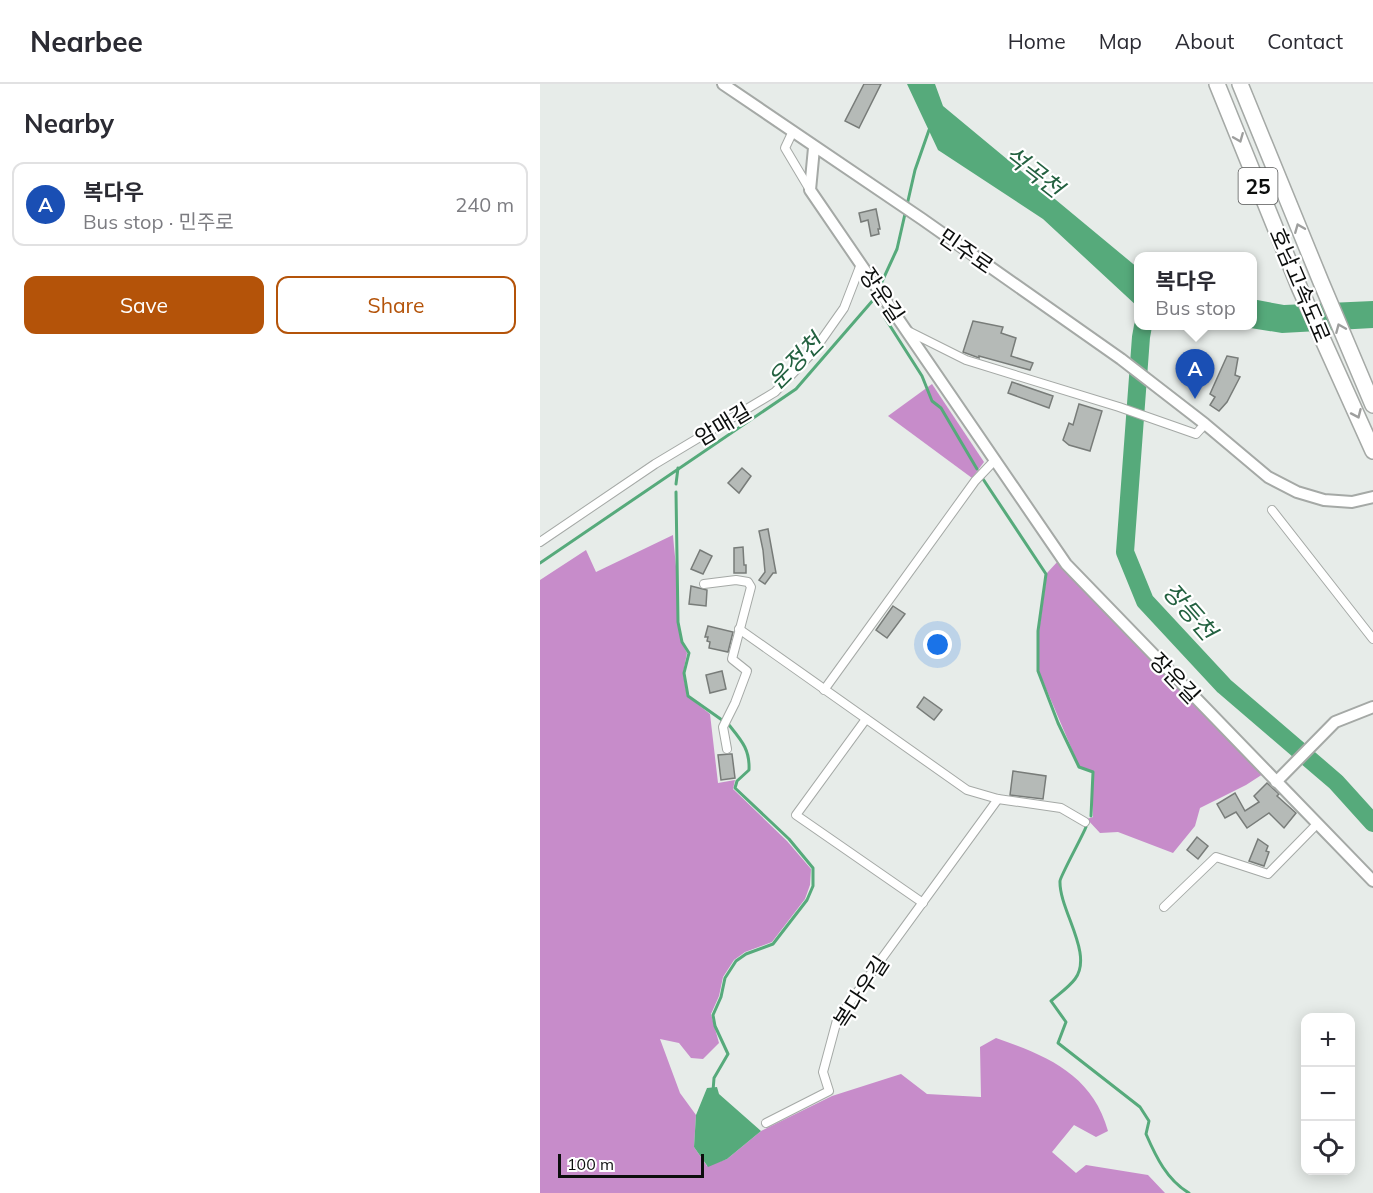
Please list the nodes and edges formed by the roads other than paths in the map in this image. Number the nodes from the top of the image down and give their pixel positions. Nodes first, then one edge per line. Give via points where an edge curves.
1 (723, 84) edge
2 (1217, 84) edge
3 (1240, 84) edge
4 (793, 131) junction
5 (814, 148) junction
6 (810, 190) junction
7 (865, 269) junction
8 (905, 329) junction
9 (1373, 405) edge
10 (1205, 424) junction
11 (1373, 451) edge
12 (995, 460) junction
13 (1373, 496) edge
14 (1272, 510) dead end
15 (540, 542) edge
16 (704, 584) dead end
17 (739, 629) junction
18 (1373, 639) edge
19 (824, 690) junction
20 (1373, 707) edge
21 (866, 719) junction
22 (727, 749) dead end
23 (1276, 782) junction
24 (998, 799) junction
25 (1085, 822) dead end
26 (1317, 824) junction
27 (1373, 881) edge
28 (922, 903) junction
29 (1164, 907) dead end
30 (766, 1123) dead end

1 - 4 street, 민주로
2 -> 11 highway, 호남고속도로 / 25 via 1300,289
9 -> 3 highway, 호남고속도로 / 25
4 - 5 street, 민주로
4 - 6 street, 장운길 via 785,148
5 - 6 street
5 - 10 street, 민주로 via 1121,359
6 - 7 street, 장운길
7 - 8 street, 장운길
7 - 15 street, 암매길 via 813,352 775,392 654,464
8 - 10 street via 966,360 1196,434
8 - 12 street, 장운길
10 - 13 street, 민주로 via 1268,477 1297,492 1352,502
12 - 19 street via 975,481
12 - 23 street, 장운길 via 1066,564
14 - 18 street
16 - 17 street via 748,582 751,587
17 - 19 street
17 - 22 street via 732,659 747,671 723,727
19 - 21 street
20 - 23 street via 1335,722
21 - 24 street via 967,790
21 - 28 street via 796,815
23 - 26 street, 장운길
24 - 25 street via 1061,808
24 - 28 street, 복다우길
26 - 27 street, 장운길
26 - 29 street via 1268,874 1216,857
28 - 30 street, 복다우길 via 837,1020 823,1072 829,1092

